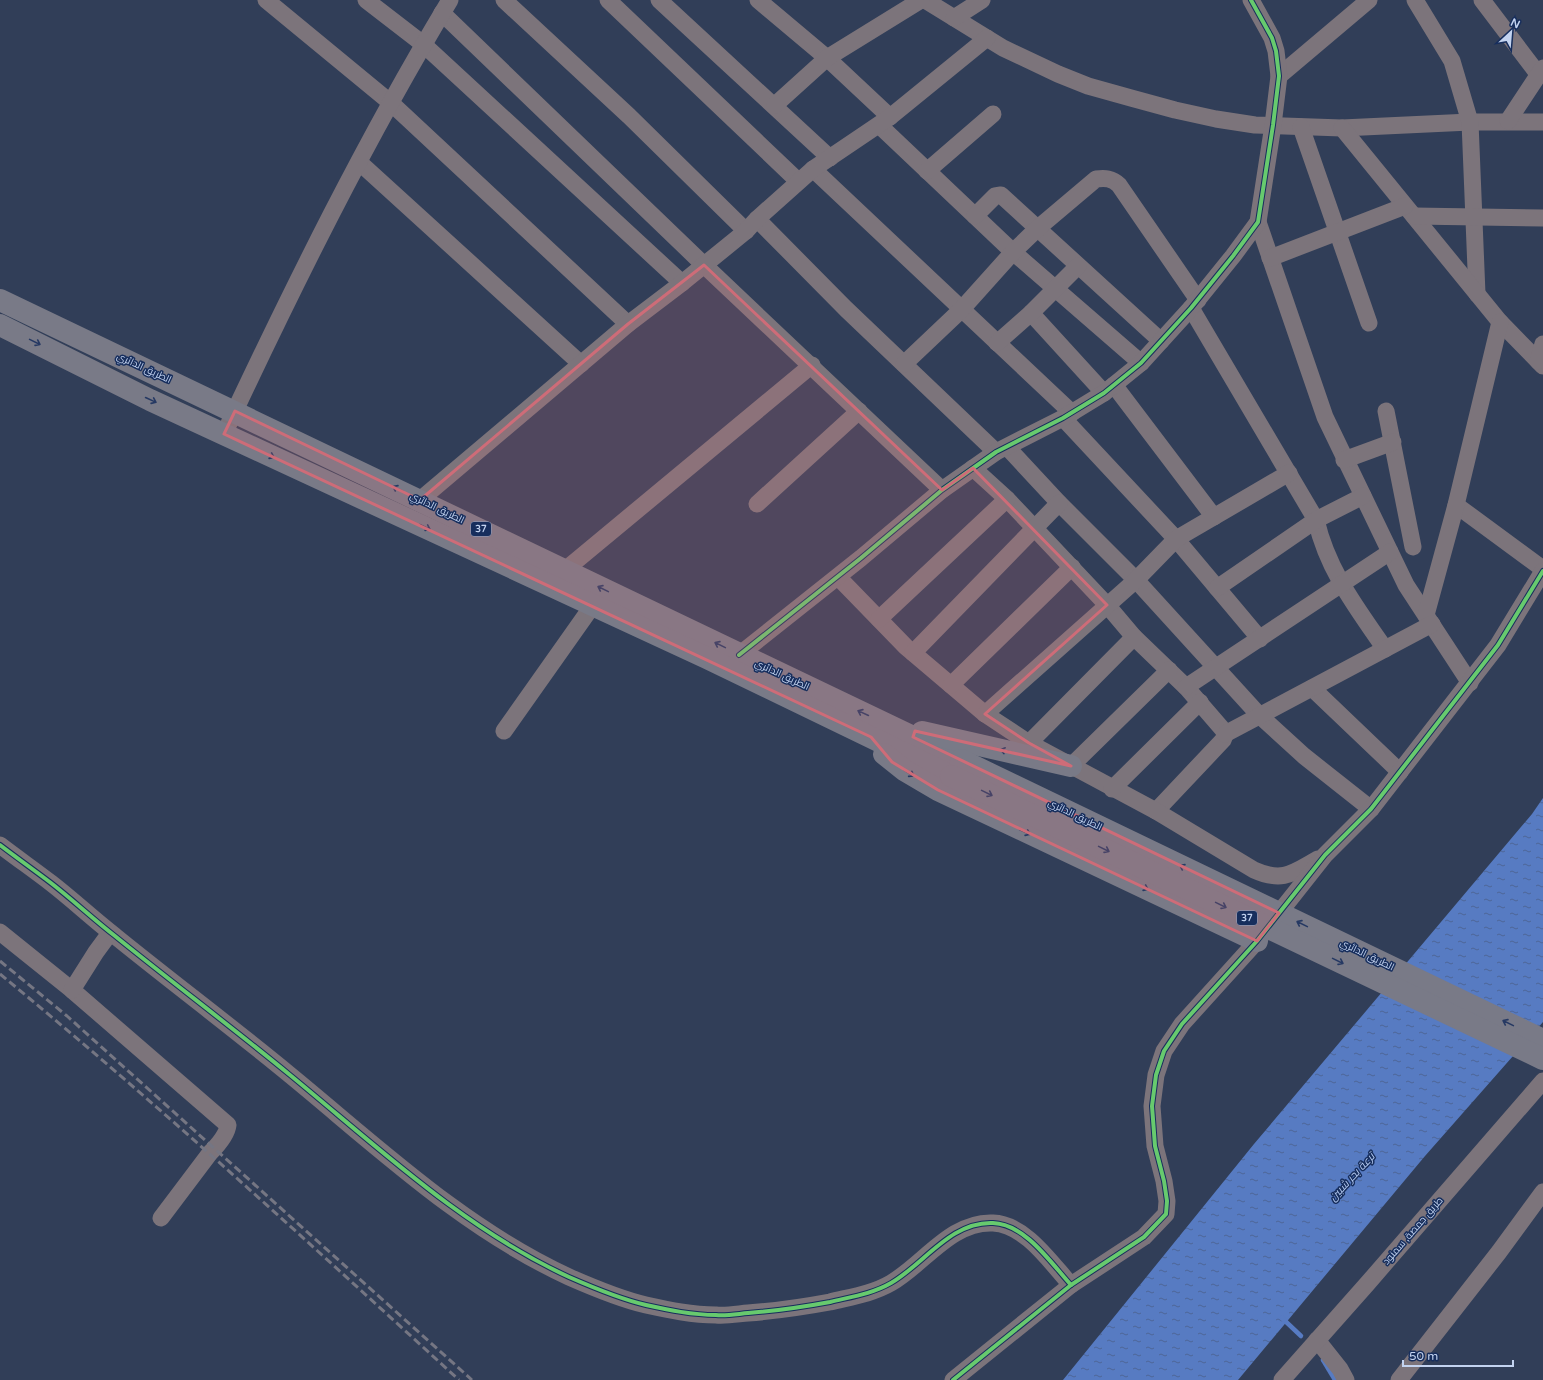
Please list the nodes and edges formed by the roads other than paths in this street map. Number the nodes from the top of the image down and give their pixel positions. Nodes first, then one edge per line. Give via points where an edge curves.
1 (266, 0) edge
2 (366, 0) edge
3 (504, 0) edge
4 (608, 0) edge
5 (659, 0) edge
6 (758, 0) edge
7 (921, 0) edge
8 (925, 0) edge
9 (982, 0) edge
10 (1251, 0) edge
11 (1369, 0) edge
12 (1415, 0) edge
13 (1482, 0) edge
14 (446, 6) edge
15 (954, 18) junction
16 (987, 38) junction
17 (423, 44) junction
18 (827, 58) junction
19 (1541, 71) edge
20 (1279, 76) junction
21 (391, 103) junction
22 (775, 105) junction
23 (993, 114) dead end
24 (885, 121) junction
25 (1508, 121) junction
26 (1470, 122) junction
27 (1543, 122) edge
28 (1273, 126) junction
29 (1301, 127) junction
30 (1342, 128) junction
31 (830, 158) junction
32 (359, 162) junction
33 (813, 169) junction
34 (927, 171) junction
35 (798, 181) junction
36 (1410, 211) junction
37 (975, 216) junction
38 (1474, 216) junction
39 (1543, 218) edge
40 (1258, 222) junction
41 (752, 225) junction
42 (1038, 228) junction
43 (1338, 232) junction
44 (1013, 252) junction
45 (1270, 258) junction
46 (704, 265) junction
47 (1078, 266) junction
48 (682, 283) junction
49 (1056, 289) junction
50 (1477, 294) junction
51 (0, 300) edge
52 (1194, 304) junction
53 (961, 310) junction
54 (1030, 313) junction
55 (1500, 322) junction
56 (1369, 323) dead end
57 (628, 324) junction
58 (0, 325) edge
59 (1161, 342) junction
60 (997, 343) junction
61 (1543, 344) edge
62 (1141, 363) junction
63 (1540, 363) edge
64 (581, 364) junction
65 (904, 364) junction
66 (812, 365) junction
67 (1109, 389) junction
68 (235, 411) junction
69 (859, 411) junction
70 (1386, 411) dead end
71 (1067, 416) junction
72 (224, 434) junction
73 (1392, 442) junction
74 (1002, 449) junction
75 (1344, 460) junction
76 (973, 468) junction
77 (1289, 473) junction
78 (942, 490) junction
79 (1363, 496) junction
80 (1008, 499) junction
81 (420, 500) junction
82 (1059, 503) junction
83 (757, 504) dead end
84 (1456, 505) junction
85 (1214, 517) junction
86 (1316, 520) junction
87 (1035, 528) junction
88 (1176, 539) junction
89 (1413, 546) dead end
90 (1390, 552) junction
91 (1072, 567) junction
92 (565, 570) junction
93 (1543, 570) edge
94 (838, 577) junction
95 (1136, 580) junction
96 (1341, 585) junction
97 (1217, 588) junction
98 (593, 605) junction
99 (1107, 605) junction
100 (879, 619) junction
101 (1429, 620) junction
102 (1134, 637) junction
103 (1260, 639) junction
104 (1385, 649) junction
105 (913, 653) junction
106 (739, 654) junction
107 (1216, 667) junction
108 (1169, 670) junction
109 (1470, 683) junction
110 (951, 685) junction
111 (1186, 687) junction
112 (1312, 688) junction
113 (1200, 702) junction
114 (985, 714) junction
115 (1259, 715) junction
116 (877, 730) junction
117 (504, 731) dead end
118 (1225, 734) junction
119 (1029, 743) junction
120 (1071, 766) junction
121 (956, 768) junction
122 (1400, 772) junction
123 (1112, 789) junction
124 (1371, 809) junction
125 (1156, 811) junction
126 (0, 845) edge
127 (1325, 855) junction
128 (0, 932) edge
129 (110, 933) junction
130 (1257, 942) junction
131 (72, 990) junction
132 (1543, 1040) edge
133 (1543, 1060) edge
134 (1543, 1081) edge
135 (1543, 1192) edge
136 (160, 1218) dead end
137 (1071, 1285) junction
138 (1317, 1340) junction
139 (953, 1380) edge
140 (1282, 1380) edge
141 (1346, 1380) edge
142 (1399, 1380) edge

1 - 21 street
2 - 17 street
3 - 41 street
4 - 35 street
5 - 22 street
6 - 18 street
7 - 18 street
8 - 15 street
9 - 15 street
10 - 20 street via 1272,38
11 - 20 street
12 - 26 street via 1452,61
13 - 19 street
14 - 17 street
14 - 46 street
15 - 16 street
16 - 24 street
16 - 28 street via 1024,59 1088,86 1175,110
17 - 21 street
17 - 48 street
18 - 22 street
18 - 24 street
19 - 25 street
20 - 28 street
21 - 32 street
21 - 57 street
22 - 31 street
23 - 34 street
24 - 31 street
24 - 34 street
25 - 26 street
25 - 27 street
26 - 30 street
26 - 38 street
28 - 29 street
28 - 40 street
29 - 30 street
29 - 43 street
30 - 36 street
31 - 33 street
32 - 64 street
32 - 68 street
33 - 35 street
33 - 53 street
34 - 37 street
35 - 41 street
36 - 38 street
36 - 43 street
36 - 50 street
37 - 42 street via 1000,194
37 - 44 street
38 - 39 street
38 - 50 street
40 - 45 street
40 - 52 street
41 - 46 street
41 - 65 street
42 - 44 street
42 - 47 street
42 - 52 street via 1096,179 1106,178 1114,181 1119,185
43 - 45 street
43 - 56 street
44 - 49 street
44 - 53 street
45 - 75 street via 1325,417
46 - 48 street
46 - 66 street
47 - 49 street
47 - 59 street
48 - 57 street
49 - 54 street
49 - 62 street
50 - 55 street
51 - 68 highway, الطريق الدائري / 37
52 - 59 street
52 - 77 street
53 - 60 street
53 - 65 street
54 - 60 street
54 - 67 street
55 - 63 street
55 - 84 street
57 - 64 street
58 -> 72 highway, الطريق الدائري / 37
59 - 62 street
60 - 71 street
61 - 63 street
62 - 67 street
64 - 81 street
65 - 74 street
66 - 69 street
66 - 92 street
67 - 71 street
67 - 85 street
68 - 72 street
81 -> 68 highway, الطريق الدائري / 37
69 - 78 street
69 - 83 street
70 - 73 street
71 - 74 street
71 - 88 street
72 -> 98 highway, الطريق الدائري / 37
73 - 75 street
73 - 89 street
74 - 76 street
74 - 82 street
75 - 79 street
76 - 78 street
76 - 80 street
77 - 85 street
77 - 86 street
78 - 94 street
79 - 86 street
79 - 90 street
80 - 87 street
80 - 100 street
81 - 92 highway, الطريق الدائري / 37
82 - 87 street
82 - 95 street
84 - 93 street
84 - 101 street
85 - 88 street
86 - 96 street via 1323,546
86 - 97 street
87 - 91 street
87 - 105 street
88 - 95 street
88 - 97 street
90 - 96 street
90 - 101 street via 1406,585
91 - 99 street
91 - 110 street
106 -> 92 highway, الطريق الدائري / 37
93 - 109 street via 1498,645
94 - 100 street
94 - 106 street
95 - 99 street
95 - 107 street
96 - 103 street
96 - 104 street
97 - 103 street
98 - 116 highway, الطريق الدائري / 37 via 707,658
98 - 117 street
99 - 102 street
99 - 114 street
100 - 105 street
101 - 104 street
101 - 109 street
102 - 108 street
102 - 119 street
103 - 107 street
104 - 112 street
105 - 110 street
116 -> 106 highway, الطريق الدائري / 37
107 - 111 street
107 - 115 street
108 - 111 street
108 - 120 street
109 - 122 street
110 - 114 street
111 - 113 street
112 - 115 street
112 - 122 street
113 - 118 street
113 - 123 street
114 - 119 street
115 - 118 street
115 - 124 street via 1304,756
120 -> 116 highway
116 - 121 highway, الطريق الدائري / 37
116 -> 130 highway via 885,755 892,762 938,790
118 - 125 street via 1223,740
119 - 120 street
120 - 123 street
132 -> 121 highway, الطريق الدائري / 37, bridge
121 -> 133 highway, الطريق الدائري / 37, bridge
122 - 124 street
123 - 125 street
124 - 127 street
125 - 127 street via 1266,875 1277,877 1291,874
126 - 129 street
127 - 130 street
128 - 131 street
129 - 131 street
129 - 137 street via 456,1210 509,1245 552,1269 596,1289 643,1305 686,1313 719,1315 804,1307 874,1291 891,1283 955,1234 976,1225 990,1223 1004,1224 1020,1232 1039,1248
130 - 137 street via 1182,1024 1164,1051 1156,1075 1152,1106 1155,1146 1167,1201 1166,1214 1144,1237
131 - 136 street via 228,1125 228,1130 216,1148
134 - 138 street, طريق جمصة, سمنود
135 - 142 street
137 - 139 street
138 - 140 street, طريق جمصة, سمنود
138 - 141 street

